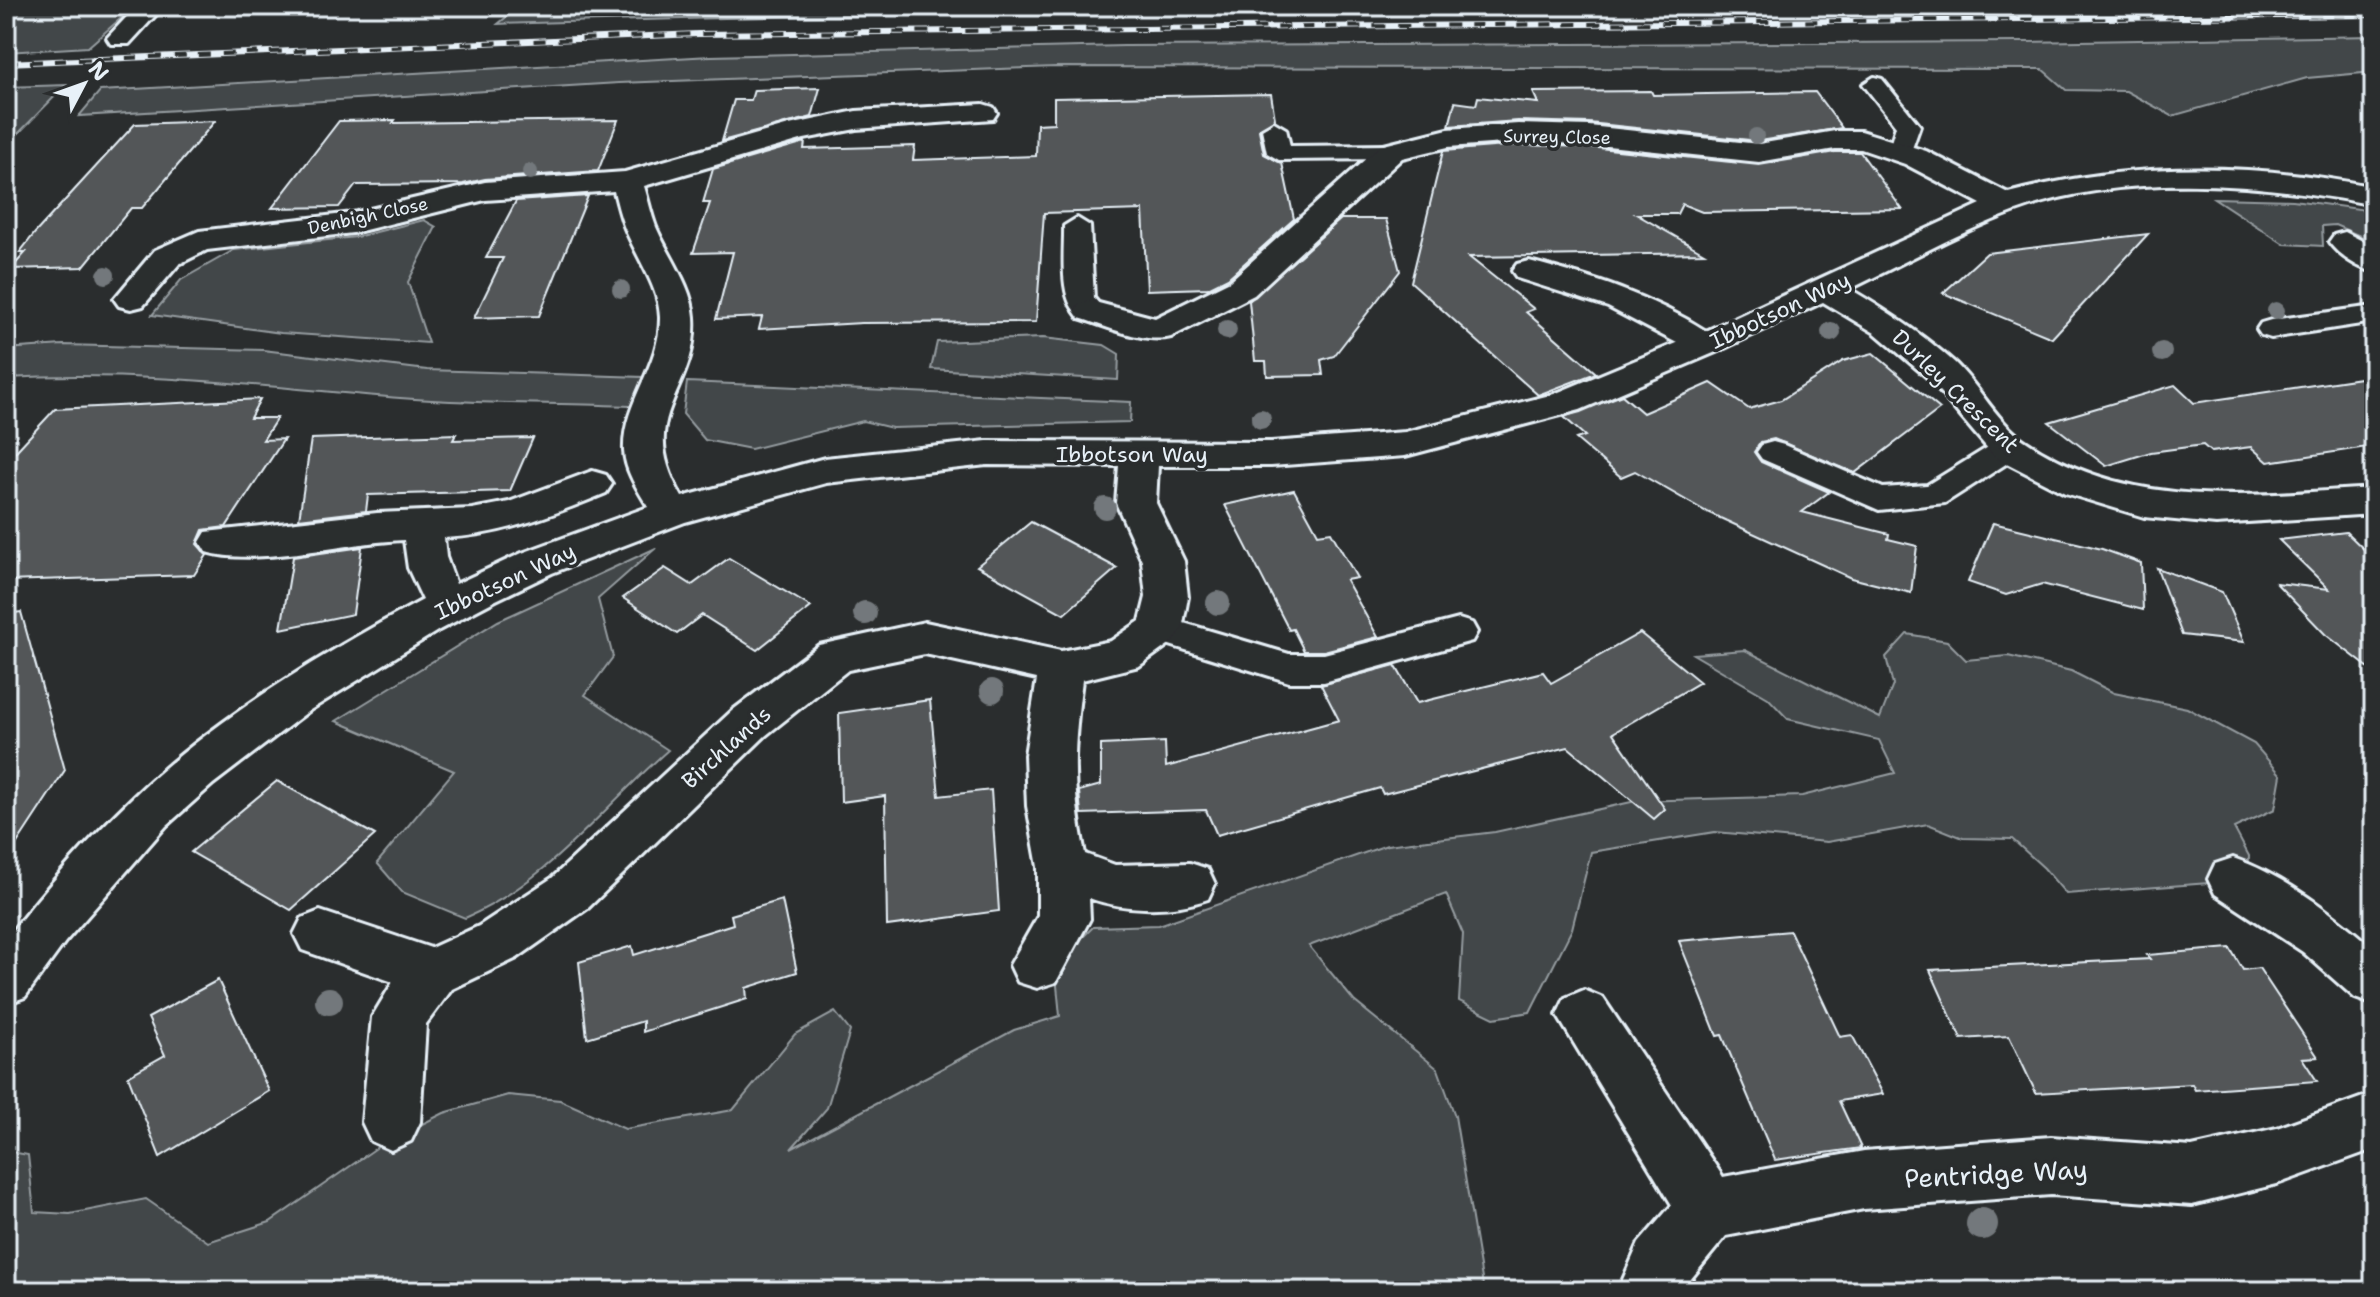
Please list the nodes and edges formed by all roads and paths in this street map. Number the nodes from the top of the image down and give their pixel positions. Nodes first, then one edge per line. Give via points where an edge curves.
1 (151, 6) edge
2 (120, 38) dead end
3 (1874, 84) dead end
4 (983, 113) dead end
5 (1274, 129) dead end
6 (1391, 152) junction
7 (1900, 152) junction
8 (627, 181) junction
9 (2374, 196) edge
10 (2005, 204) junction
11 (1077, 226) dead end
12 (2345, 242) dead end
13 (2374, 262) edge
14 (1529, 271) dead end
15 (1825, 289) junction
16 (131, 299) dead end
17 (1091, 311) joint
18 (2374, 314) edge
19 (2271, 329) dead end
20 (1704, 345) junction
21 (2009, 448) junction
22 (1773, 452) dead end
23 (1139, 454) junction
24 (592, 484) dead end
25 (2374, 501) edge
26 (671, 513) junction
27 (426, 526) junction
28 (220, 542) dead end
29 (449, 606) junction
30 (1160, 629) junction
31 (1459, 632) dead end
32 (1061, 668) junction
33 (1063, 867) junction
34 (2233, 879) dead end
35 (1190, 884) dead end
36 (320, 934) dead end
37 (1037, 965) dead end
38 (433, 972) junction
39 (6, 980) edge
40 (2374, 981) edge
41 (1584, 1015) dead end
42 (2374, 1121) edge
43 (391, 1122) dead end
44 (1709, 1209) junction
45 (1649, 1291) edge

1 - 2 street
3 - 7 lane via 1908,126
4 - 8 street, Denbigh Close via 902,115 823,126
5 - 6 lane via 1279,153
6 - 7 street, Surrey Close via 1416,141 1578,135 1721,153 1761,153 1836,140 1862,140
6 - 17 street, Surrey Close via 1242,288 1168,337
7 - 10 street, Surrey Close
8 - 16 street, Denbigh Close via 485,191 353,223 199,241 167,257
8 - 26 street via 677,318 670,367 648,412 643,452
9 - 10 street, Ibbotson Way via 2222,177 2138,178 2064,188
10 - 15 street, Ibbotson Way
11 - 17 lane via 1080,300
12 - 13 street
14 - 20 street via 1586,284 1634,303
15 - 20 street, Ibbotson Way
15 - 21 street, Durley Crescent via 1887,326 1942,371
18 - 19 lane
20 - 23 street, Ibbotson Way via 1567,402 1405,444 1271,454
21 - 22 lane via 1934,495 1879,499
21 - 25 street, Durley Crescent via 2079,484 2144,504 2216,511
23 - 26 street, Ibbotson Way via 987,453 825,471
23 - 30 street via 1136,503 1163,561 1167,597
24 - 27 street via 517,514
26 - 29 street, Ibbotson Way via 537,563
27 - 28 street
27 - 29 street via 423,546 439,594
29 - 39 street, Ibbotson Way via 294,698 196,771 104,859
30 - 31 lane via 1289,668 1324,668
30 - 32 street, Birchlands via 1123,655
32 - 33 street via 1049,755 1051,806
32 - 38 street, Birchlands via 925,638 835,657 749,723 570,893 498,942
33 - 35 street via 1115,886
33 - 37 street via 1064,919
34 - 40 street via 2321,936
36 - 38 street
38 - 43 street, Birchlands via 399,1017
41 - 44 street
42 - 44 street, Pentridge Way via 2277,1156 2192,1176 2051,1166 1864,1180
44 - 45 street via 1661,1265

